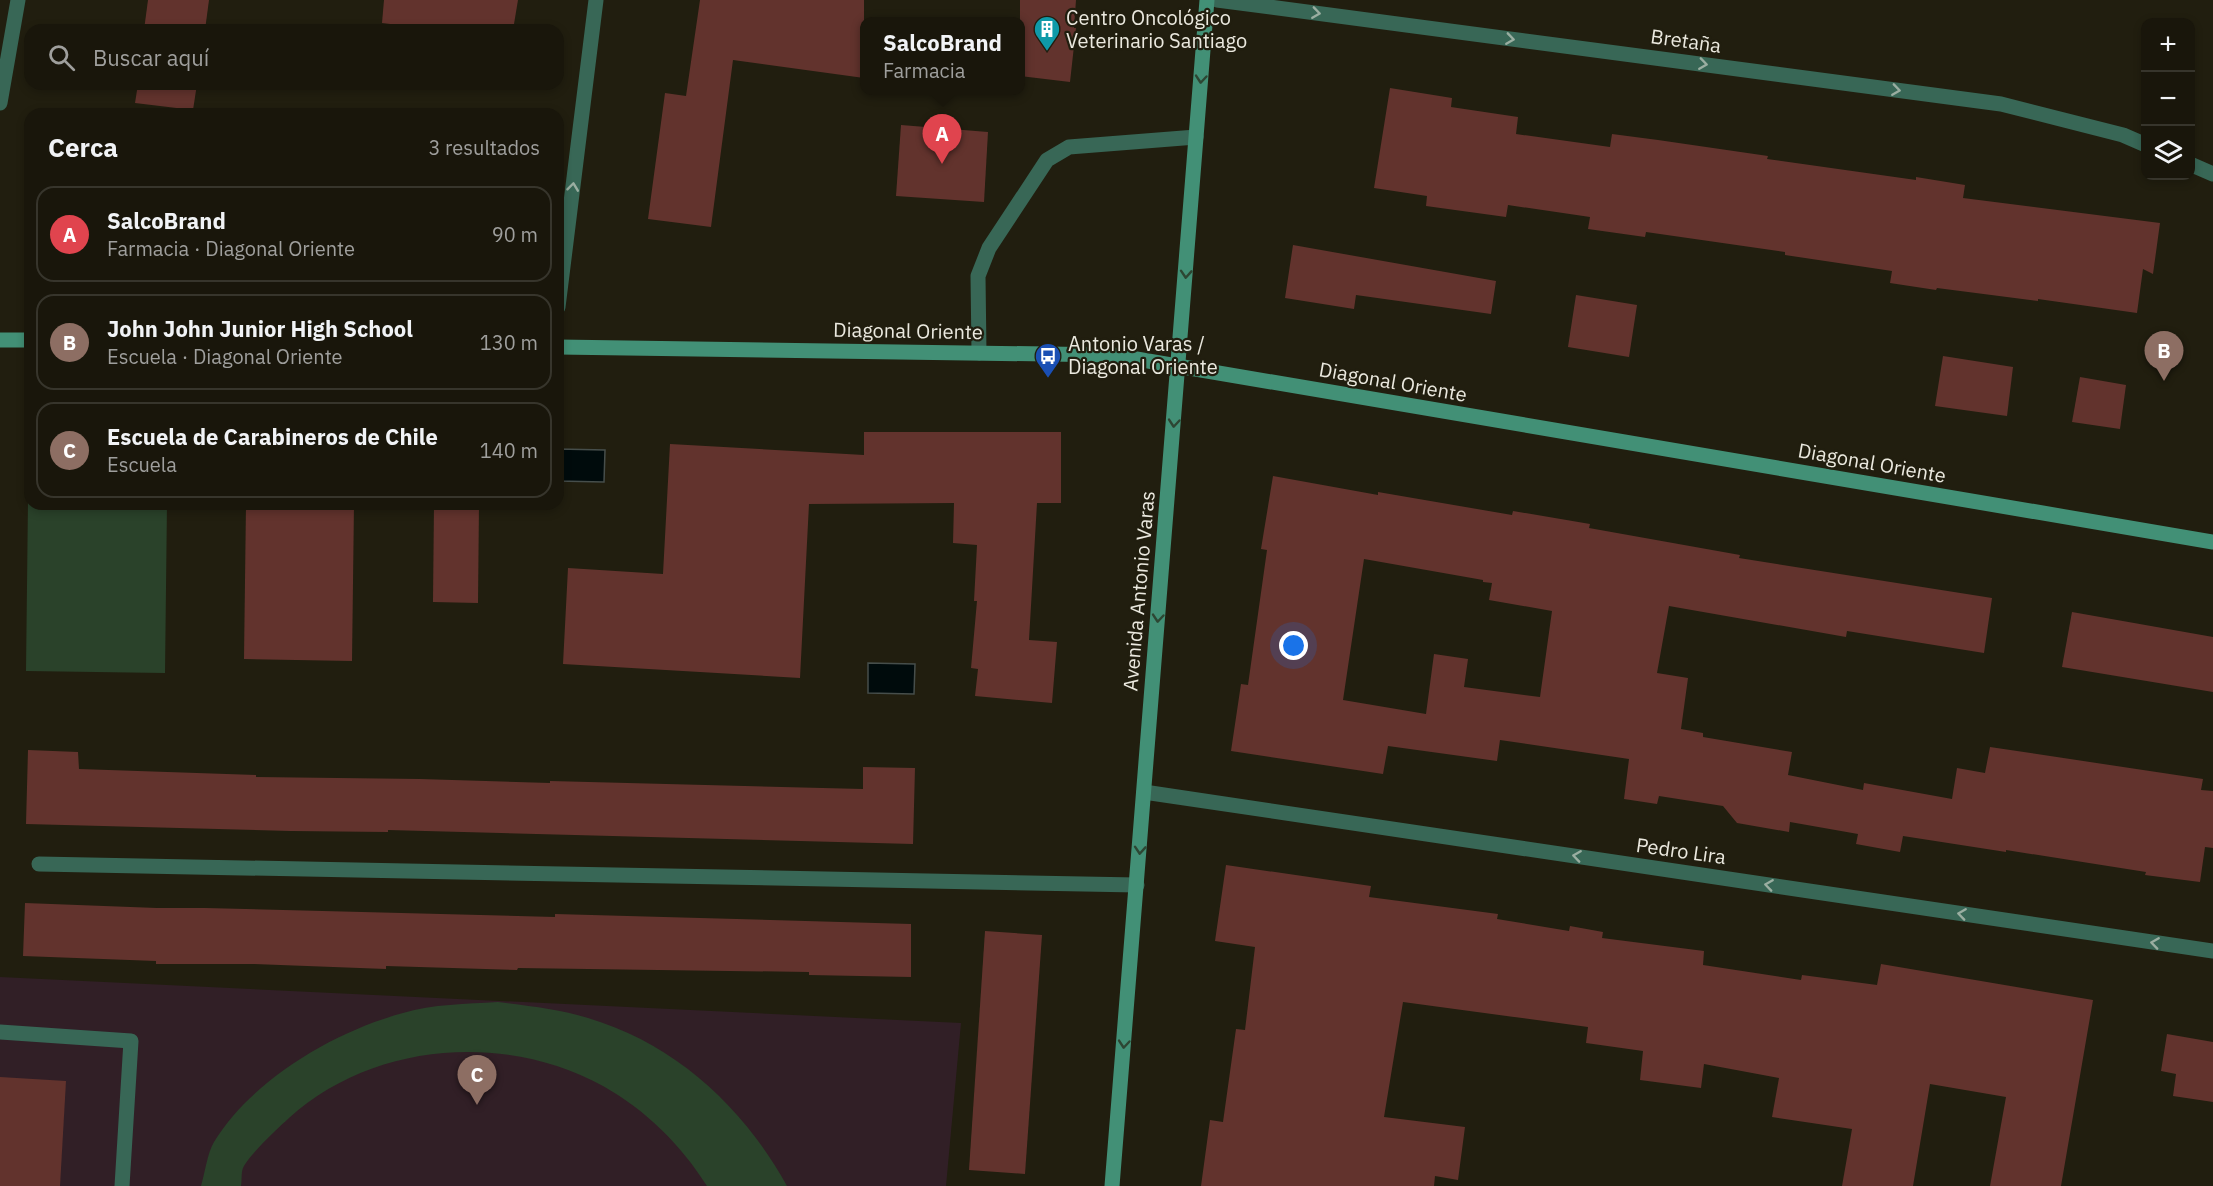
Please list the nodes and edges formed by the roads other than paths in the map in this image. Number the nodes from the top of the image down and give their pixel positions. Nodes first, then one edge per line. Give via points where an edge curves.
1 (18, 0) edge
2 (596, 0) edge
3 (1207, 0) edge
4 (1217, 0) edge
5 (0, 104) edge
6 (1196, 137) junction
7 (2141, 143) edge
8 (2195, 166) edge
9 (2213, 174) edge
10 (564, 259) edge
11 (0, 340) edge
12 (24, 340) edge
13 (564, 347) edge
14 (979, 352) junction
15 (1179, 365) junction
16 (2213, 542) edge
17 (1144, 792) junction
18 (39, 864) dead end
19 (1137, 885) junction
20 (2213, 951) edge
21 (0, 1032) edge
22 (122, 1186) edge
23 (1112, 1186) edge

1 - 5 street
10 -> 2 street
3 -> 6 main road, Avenida Antonio Varas
4 -> 7 street, Bretaña via 2001,104 2123,135
6 - 14 street via 1069,147 1047,160 989,248 978,276
6 -> 15 main road, Avenida Antonio Varas
8 - 9 street
11 - 12 main road
13 - 14 main road, Diagonal Oriente
14 - 15 main road, Diagonal Oriente via 1090,354
15 - 16 main road, Diagonal Oriente
15 -> 17 main road, Avenida Antonio Varas
17 -> 19 main road, Avenida Antonio Varas
20 -> 17 street, Pedro Lira
18 - 19 street
19 -> 23 main road, Avenida Antonio Varas
21 - 22 street via 131,1041

